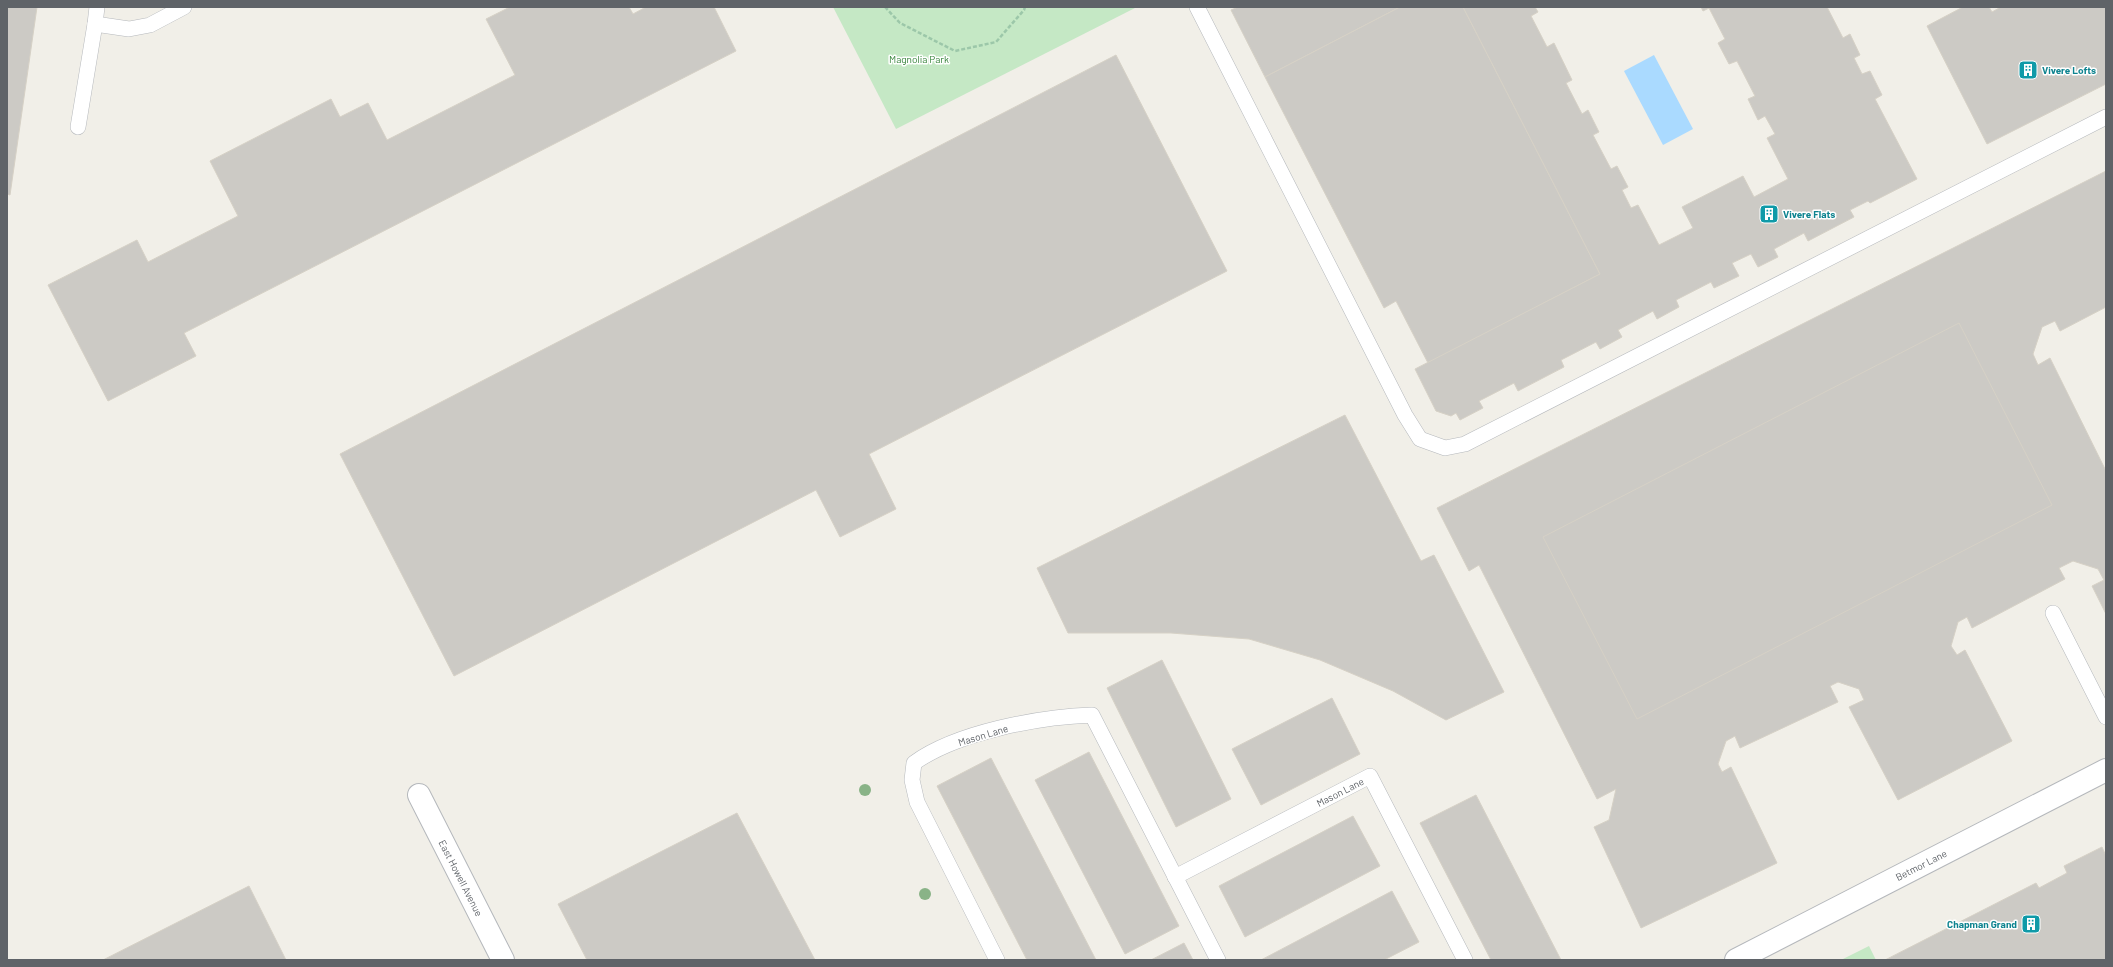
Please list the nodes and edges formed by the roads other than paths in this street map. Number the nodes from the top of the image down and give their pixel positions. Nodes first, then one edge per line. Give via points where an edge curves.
1 (97, 7) edge
2 (184, 7) edge
3 (1197, 7) edge
4 (95, 24) junction
5 (2106, 117) edge
6 (78, 127) dead end
7 (2053, 613) dead end
8 (2106, 717) edge
9 (2106, 770) edge
10 (419, 795) dead end
11 (1175, 876) junction
12 (1458, 958) edge
13 (503, 960) edge
14 (997, 960) edge
15 (1218, 960) edge
16 (1736, 960) edge

1 - 4 lane
2 - 4 lane via 150,25 129,29
3 - 5 lane via 1405,415 1420,439 1445,448 1465,444
4 - 6 lane
7 - 8 lane
9 - 16 street, Betmor Lane
10 - 13 street, East Howell Avenue
11 - 12 lane, Mason Lane via 1370,776
11 - 14 lane, Mason Lane via 1092,715 1060,716 1014,726 965,739 925,755 914,763 912,780 917,802
11 - 15 lane, Mason Lane

